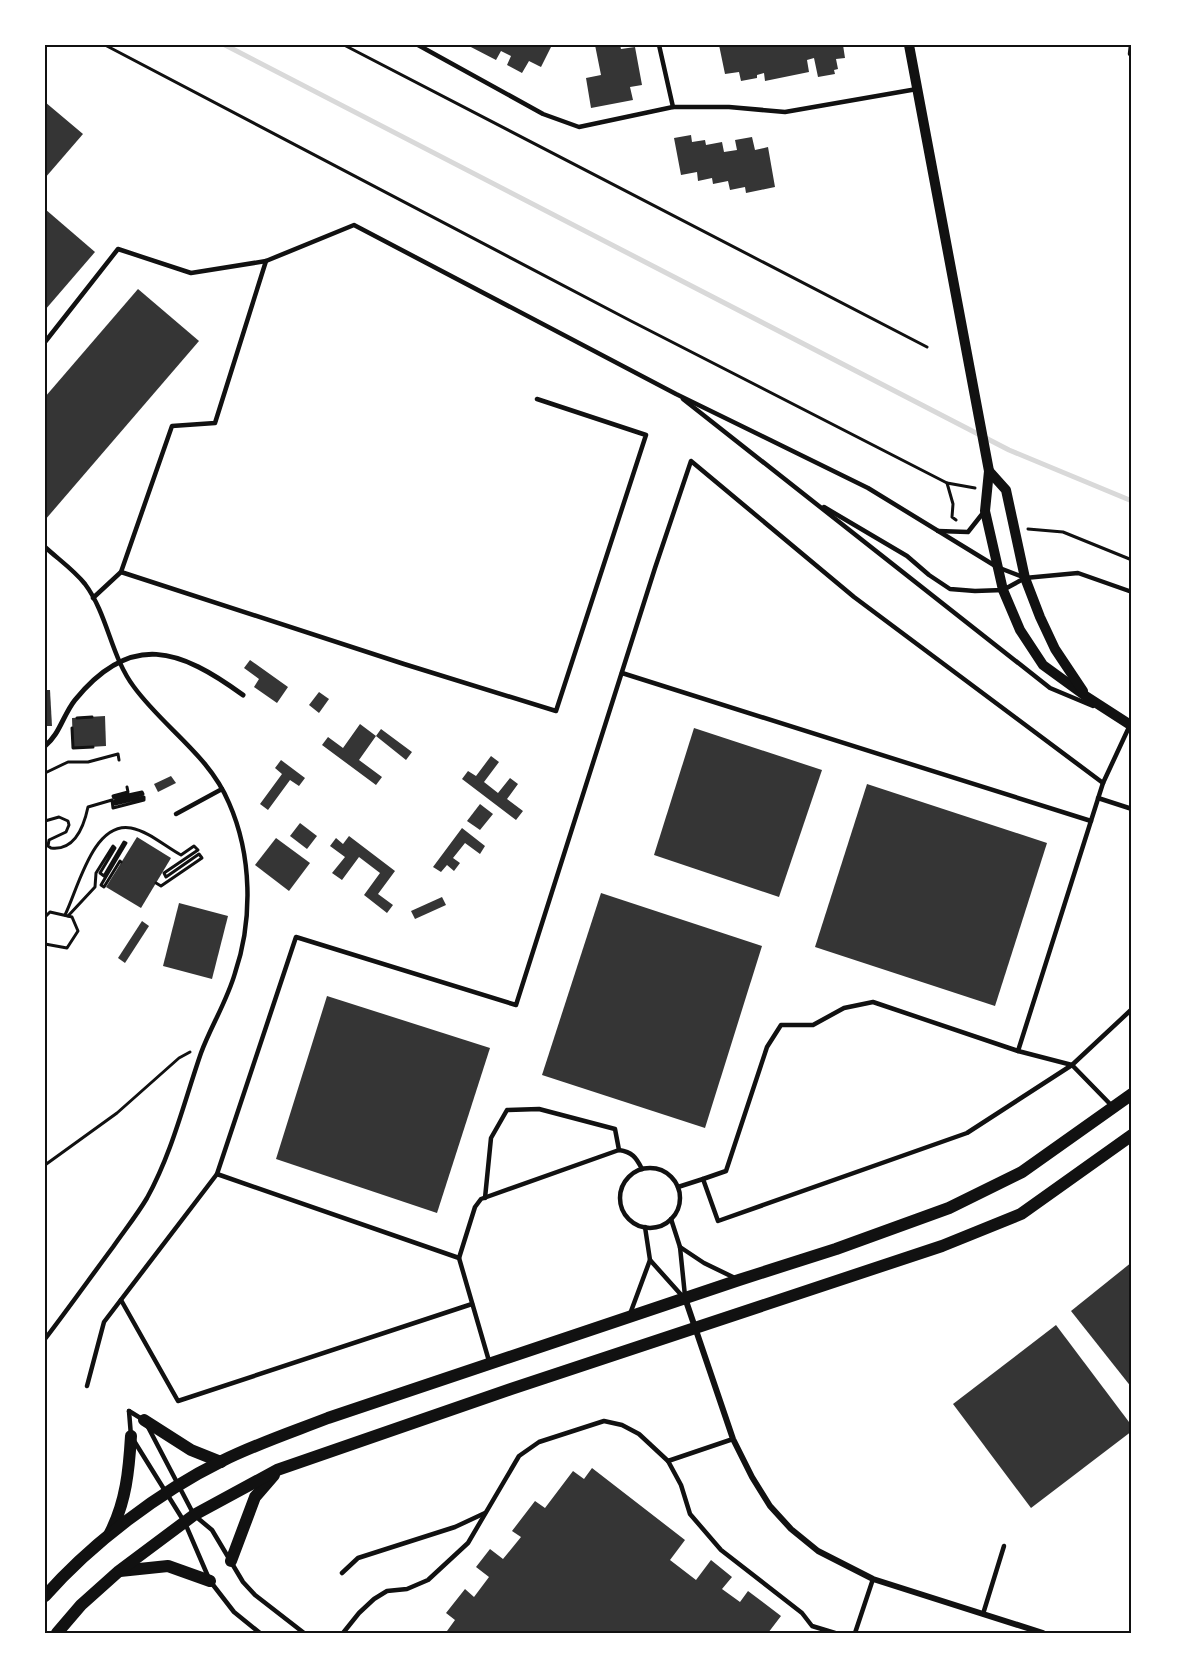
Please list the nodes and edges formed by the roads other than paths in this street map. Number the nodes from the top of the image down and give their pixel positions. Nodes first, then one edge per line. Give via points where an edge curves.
1 (418, 45) edge
2 (659, 45) edge
3 (909, 45) edge
4 (1131, 45) edge
5 (1132, 55) edge
6 (917, 89) junction
7 (673, 107) junction
8 (266, 261) junction
9 (45, 342) edge
10 (676, 394) junction
11 (537, 399) dead end
12 (989, 471) junction
13 (806, 497) junction
14 (985, 511) junction
15 (936, 531) junction
16 (45, 547) edge
17 (997, 567) junction
18 (121, 572) junction
19 (1025, 578) junction
20 (1003, 590) junction
21 (1132, 592) edge
22 (93, 598) junction
23 (120, 661) junction
24 (622, 673) junction
25 (243, 695) dead end
26 (1087, 697) junction
27 (1109, 712) junction
28 (1131, 726) edge
29 (45, 746) edge
30 (1102, 783) junction
31 (222, 789) junction
32 (1098, 798) junction
33 (1132, 809) edge
34 (176, 814) dead end
35 (1091, 821) junction
36 (1132, 1009) edge
37 (1018, 1051) junction
38 (1072, 1065) junction
39 (1132, 1094) edge
40 (1114, 1108) junction
41 (1132, 1135) edge
42 (619, 1150) junction
43 (642, 1169) junction
44 (217, 1174) junction
45 (703, 1179) junction
46 (678, 1187) junction
47 (485, 1198) junction
48 (671, 1219) junction
49 (645, 1227) junction
50 (680, 1247) junction
51 (459, 1258) junction
52 (650, 1260) junction
53 (739, 1280) junction
54 (685, 1298) junction
55 (121, 1300) junction
56 (472, 1304) junction
57 (629, 1317) junction
58 (696, 1328) junction
59 (45, 1339) edge
60 (490, 1364) junction
61 (87, 1386) dead end
62 (144, 1420) junction
63 (131, 1436) junction
64 (733, 1439) junction
65 (668, 1461) junction
66 (221, 1462) junction
67 (277, 1470) junction
68 (180, 1486) junction
69 (167, 1493) junction
70 (485, 1513) junction
71 (190, 1519) junction
72 (108, 1536) junction
73 (1004, 1546) dead end
74 (231, 1562) junction
75 (118, 1571) junction
76 (342, 1573) dead end
77 (873, 1579) junction
78 (210, 1581) junction
79 (45, 1596) edge
80 (983, 1614) junction
81 (57, 1633) edge
82 (260, 1633) edge
83 (304, 1633) edge
84 (343, 1633) edge
85 (835, 1633) edge
86 (855, 1633) edge
87 (1042, 1633) edge

1 - 7 lane via 543,114 579,128
2 - 7 lane
3 - 6 street
4 - 5 lane
6 - 7 lane via 785,112
6 - 12 street
8 - 9 lane via 191,273 118,249
8 - 10 lane via 354,225
8 - 18 lane via 215,423 172,426
10 - 13 lane
10 - 15 lane via 868,488
11 - 18 lane via 646,435 556,711
12 - 14 street
12 - 19 street via 1006,490
13 - 20 lane via 907,556 950,589
13 - 27 lane via 1050,688
14 - 15 lane via 968,532
14 - 17 street
15 - 17 lane
16 - 22 lane via 73,571
17 - 19 lane
17 - 20 street
18 - 22 lane
19 - 20 lane
19 - 21 lane via 1078,573
19 - 26 street via 1056,649
20 - 26 street via 1020,630 1043,665
22 - 23 lane
23 - 25 street via 147,655 175,656 203,668
23 - 29 street via 76,699
23 - 31 lane via 133,686 195,750
24 - 30 lane via 691,461 854,597
24 - 35 lane
24 - 44 lane via 516,1005 296,937
26 - 27 street
27 - 28 street
28 - 30 lane
30 - 32 lane
31 - 34 lane
31 - 59 lane via 238,826 245,867 247,917 235,975 202,1050 155,1183
32 - 33 lane
32 - 35 lane
35 - 37 lane
36 - 38 lane
37 - 38 lane
37 - 45 lane via 873,1002 844,1008 813,1025 781,1025 767,1047 726,1171
38 - 40 lane
38 - 45 lane via 967,1133 718,1221
39 - 40 main road
40 - 53 main road via 1022,1172 949,1208
41 - 58 main road via 1021,1214 942,1246
42 - 43 lane via 630,1152
42 - 47 lane
42 - 47 lane via 615,1129 538,1109 507,1110 491,1138
43 - 46 lane via 651,1167 667,1173
43 - 49 lane via 627,1178 620,1204 629,1220
44 - 51 lane
44 - 55 lane
45 - 46 lane
46 - 48 lane via 679,1204
47 - 51 lane via 475,1207
48 - 49 lane
48 - 50 lane
49 - 52 lane
50 - 53 lane
50 - 54 lane
51 - 56 lane
52 - 54 lane
52 - 57 lane
53 - 54 main road
54 - 57 main road
54 - 58 street
55 - 56 lane via 178,1401
55 - 61 lane via 104,1322
56 - 60 lane
57 - 60 main road
58 - 64 street
58 - 67 main road
60 - 66 main road via 328,1418
62 - 63 lane via 129,1411
62 - 66 main road via 191,1450
62 - 68 lane
63 - 69 lane
63 - 72 main road via 129,1473 119,1516
64 - 65 lane
64 - 77 street via 770,1506 791,1528 818,1551
65 - 70 lane via 639,1434 604,1421 539,1442 519,1456
65 - 85 lane via 690,1514 721,1550 802,1613 812,1626
66 - 68 main road
67 - 71 main road
67 - 74 main road via 255,1497
68 - 69 main road
68 - 71 lane
69 - 71 lane
69 - 72 main road
70 - 76 lane via 455,1527 358,1558
70 - 84 lane via 468,1543 428,1580 387,1591 374,1599
71 - 74 lane via 212,1530
71 - 75 main road
71 - 78 lane
72 - 79 main road
73 - 80 lane
74 - 83 lane via 255,1595
75 - 78 main road via 168,1566
75 - 81 main road
77 - 80 street
77 - 86 lane
78 - 82 lane via 234,1612
80 - 87 street

